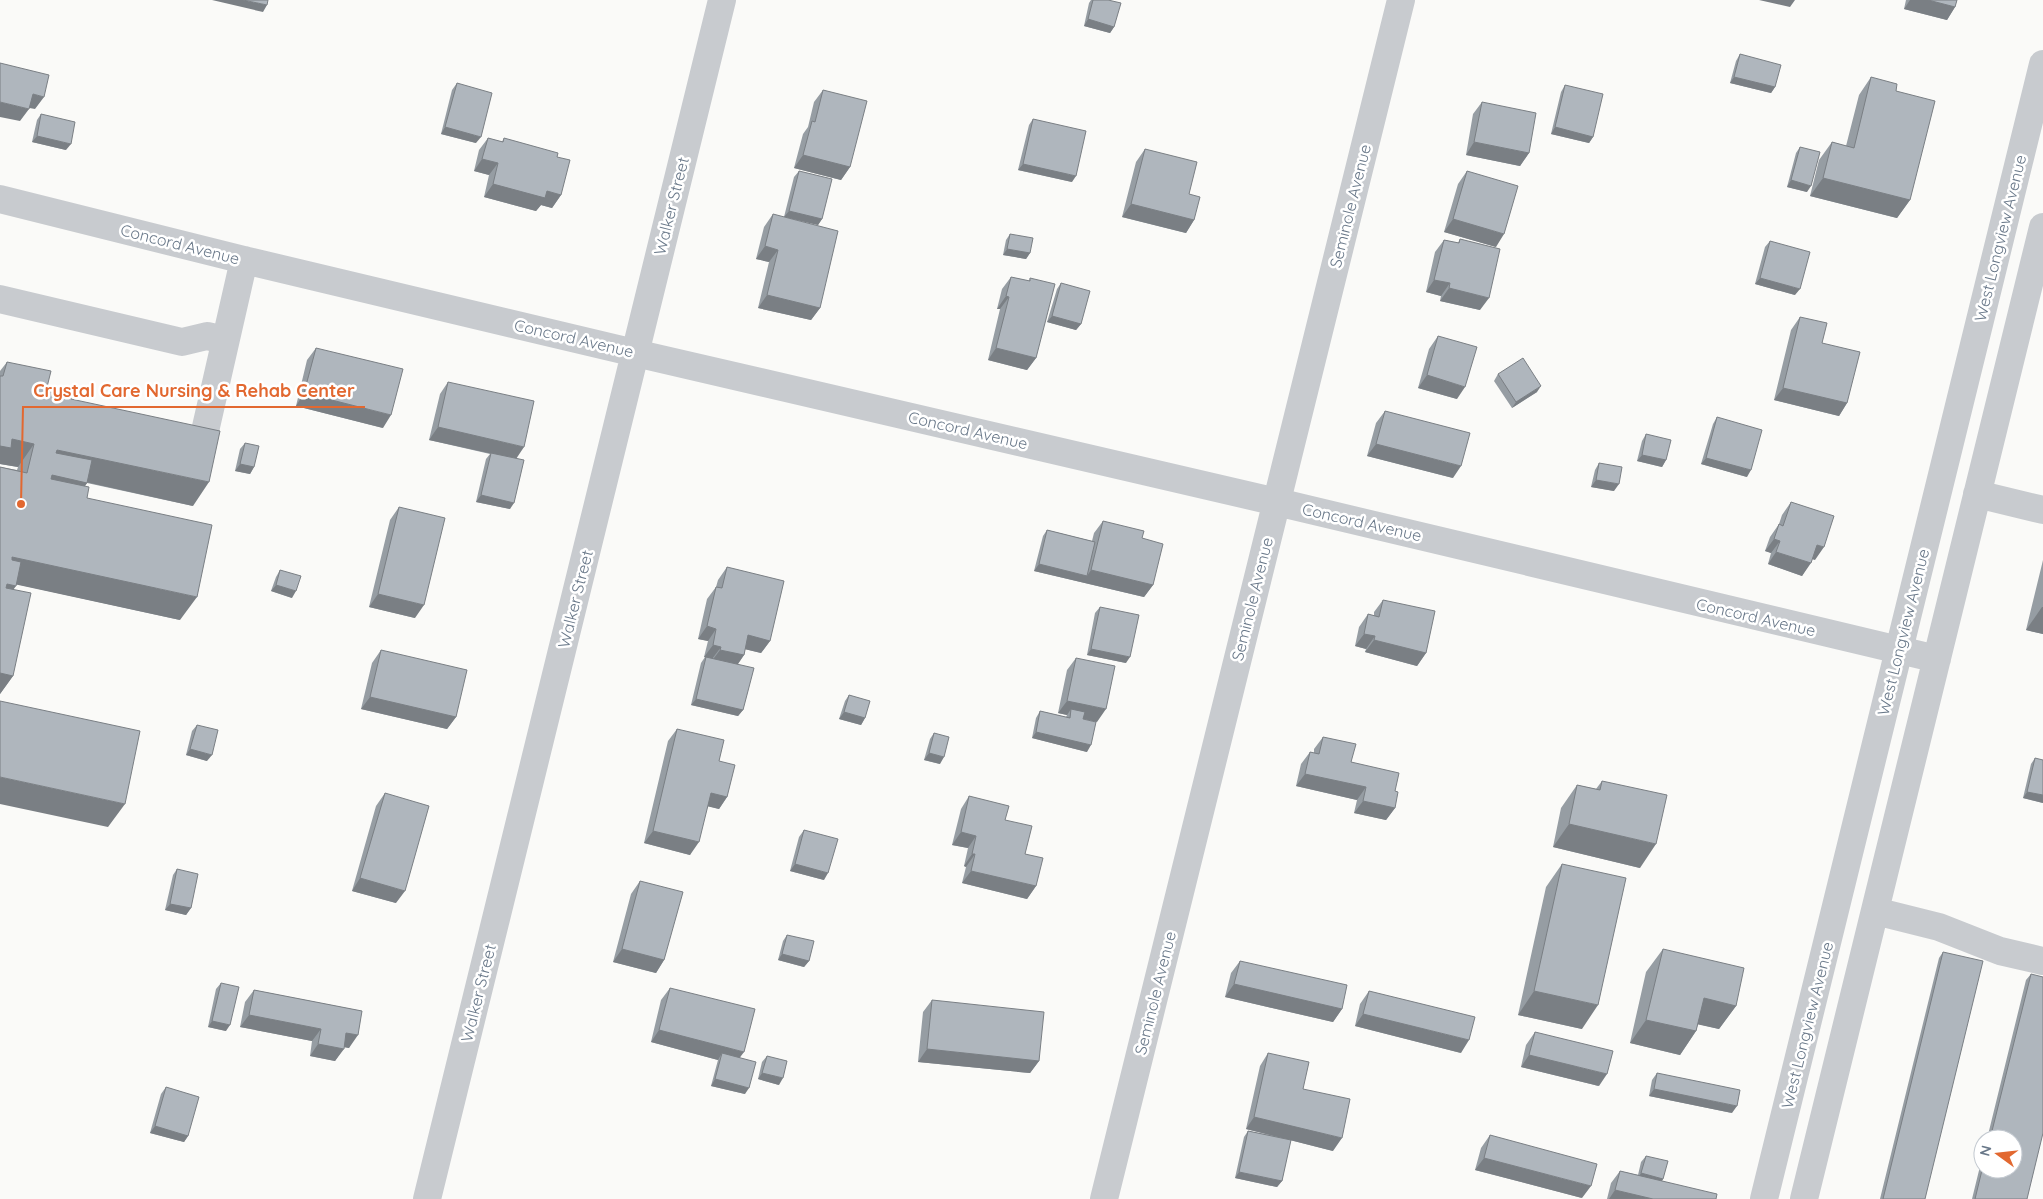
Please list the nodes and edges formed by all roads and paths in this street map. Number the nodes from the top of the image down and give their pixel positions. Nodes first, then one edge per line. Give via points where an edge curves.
1 (722, 0) edge
2 (1401, 0) edge
3 (2043, 64) edge
4 (0, 199) edge
5 (2043, 227) edge
6 (244, 260) junction
7 (0, 299) edge
8 (225, 340) junction
9 (635, 353) junction
10 (204, 440) edge
11 (1977, 494) junction
12 (1276, 502) junction
13 (2043, 510) edge
14 (1899, 651) junction
15 (1937, 659) junction
16 (1875, 911) junction
17 (2043, 961) edge
18 (427, 1199) edge
19 (1104, 1199) edge
20 (1764, 1199) edge
21 (1804, 1199) edge

1 - 9 street, Walker Street
2 - 12 street, Seminole Avenue
3 - 14 street, West Longview Avenue
4 - 6 street, Concord Avenue
5 - 11 street
6 - 8 street
6 - 9 street, Concord Avenue
7 - 8 street via 182,342 207,336
8 - 10 street
9 - 12 street, Concord Avenue
9 - 18 street, Walker Street
11 - 13 street
11 - 15 street
12 - 14 street, Concord Avenue
12 - 19 street, Seminole Avenue
14 - 15 street, Concord Avenue
14 - 20 street, West Longview Avenue
15 - 16 street
16 - 17 street via 1939,927 2000,951
16 - 21 street

